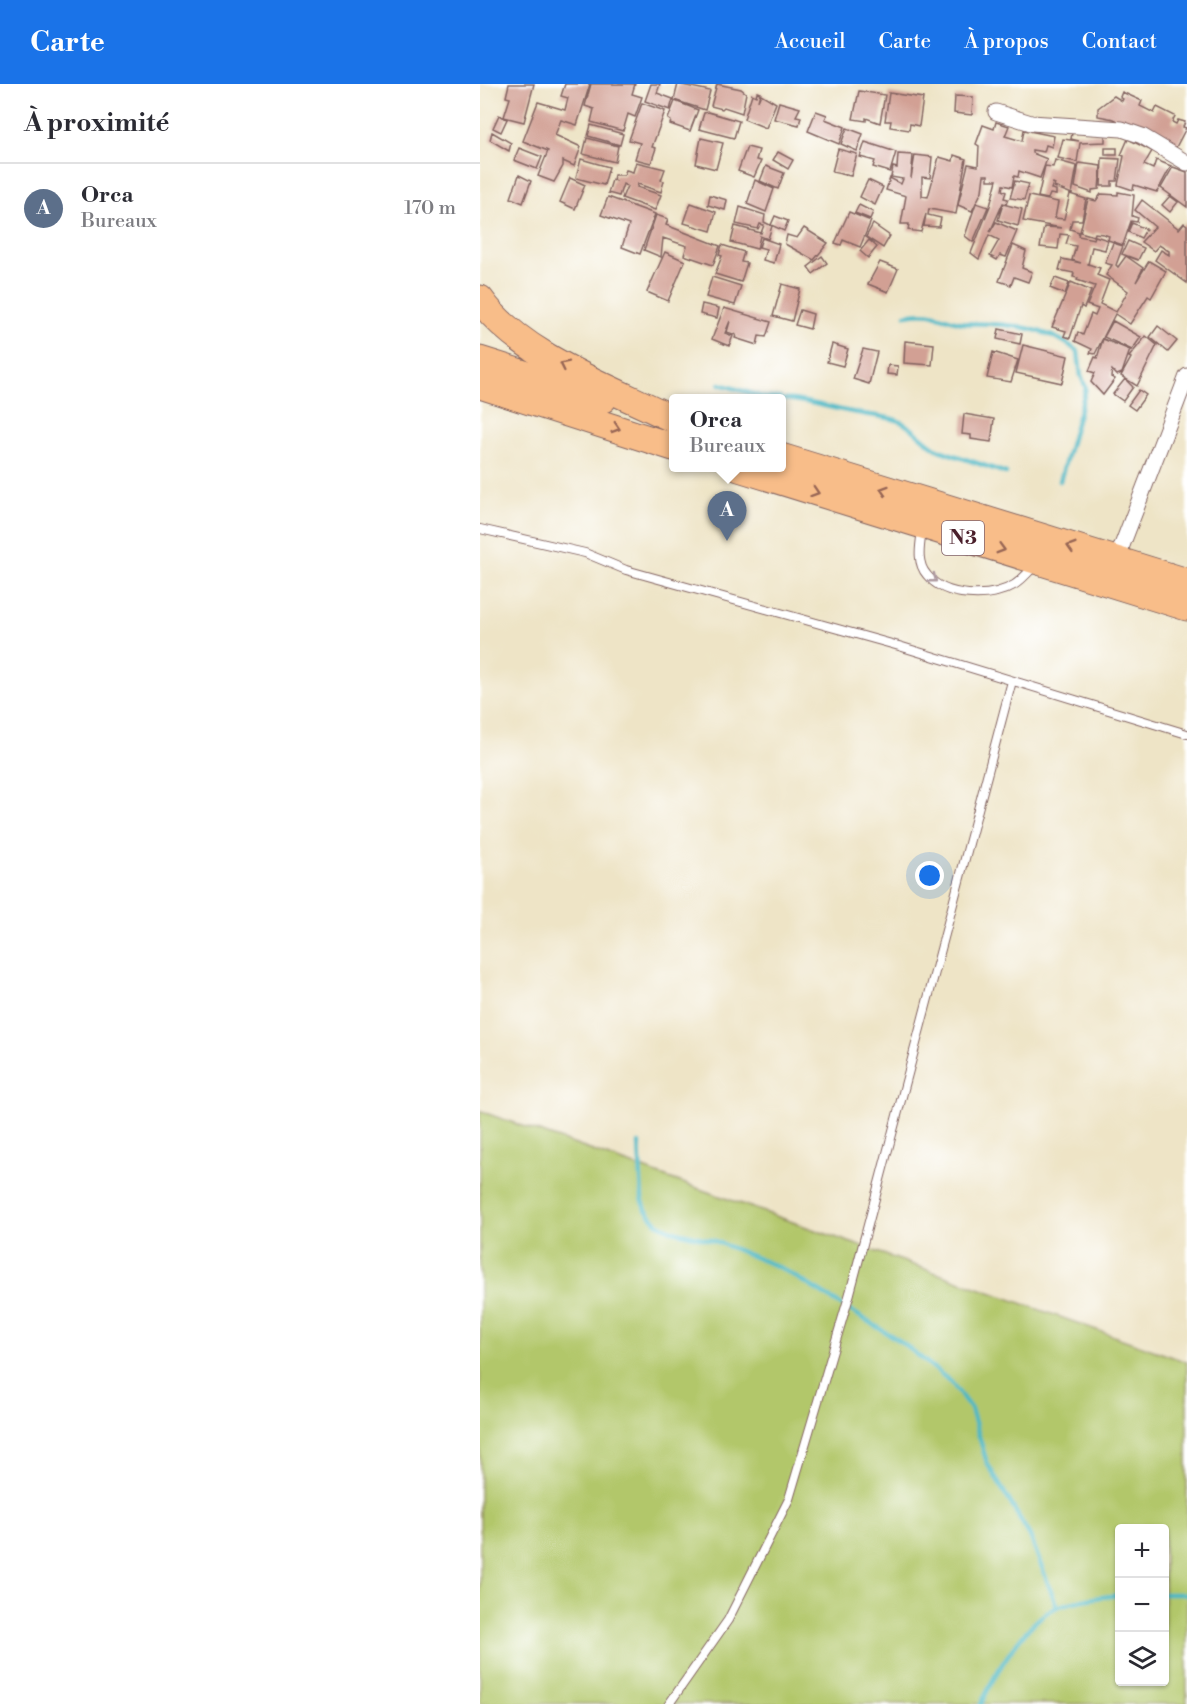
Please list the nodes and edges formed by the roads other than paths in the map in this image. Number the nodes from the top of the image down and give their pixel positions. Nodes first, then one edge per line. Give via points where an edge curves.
1 (996, 112) dead end
2 (1187, 163) edge
3 (480, 299) edge
4 (480, 360) edge
5 (1187, 376) edge
6 (480, 385) edge
7 (480, 396) edge
8 (542, 405) junction
9 (669, 418) edge
10 (669, 419) edge
11 (669, 446) edge
12 (786, 459) edge
13 (752, 472) edge
14 (923, 526) junction
15 (480, 529) edge
16 (1041, 561) junction
17 (1116, 561) junction
18 (1187, 582) edge
19 (1187, 607) edge
20 (1012, 681) junction
21 (1187, 734) edge
22 (669, 1704) edge

1 - 2 street via 1031,123 1122,129 1142,136
9 -> 3 highway via 516,338
4 - 10 highway
5 - 17 street
6 - 8 highway
7 - 8 highway
8 -> 11 highway
17 -> 12 highway, N3
13 -> 14 highway, N3
14 -> 16 highway, N3
14 -> 16 lane via 918,552 926,575 949,590 986,595 1014,585
15 - 20 lane via 585,553 626,570
16 - 19 highway, N3
17 - 18 highway, N3
20 - 21 lane
20 - 22 lane via 850,1293 789,1499 728,1620

